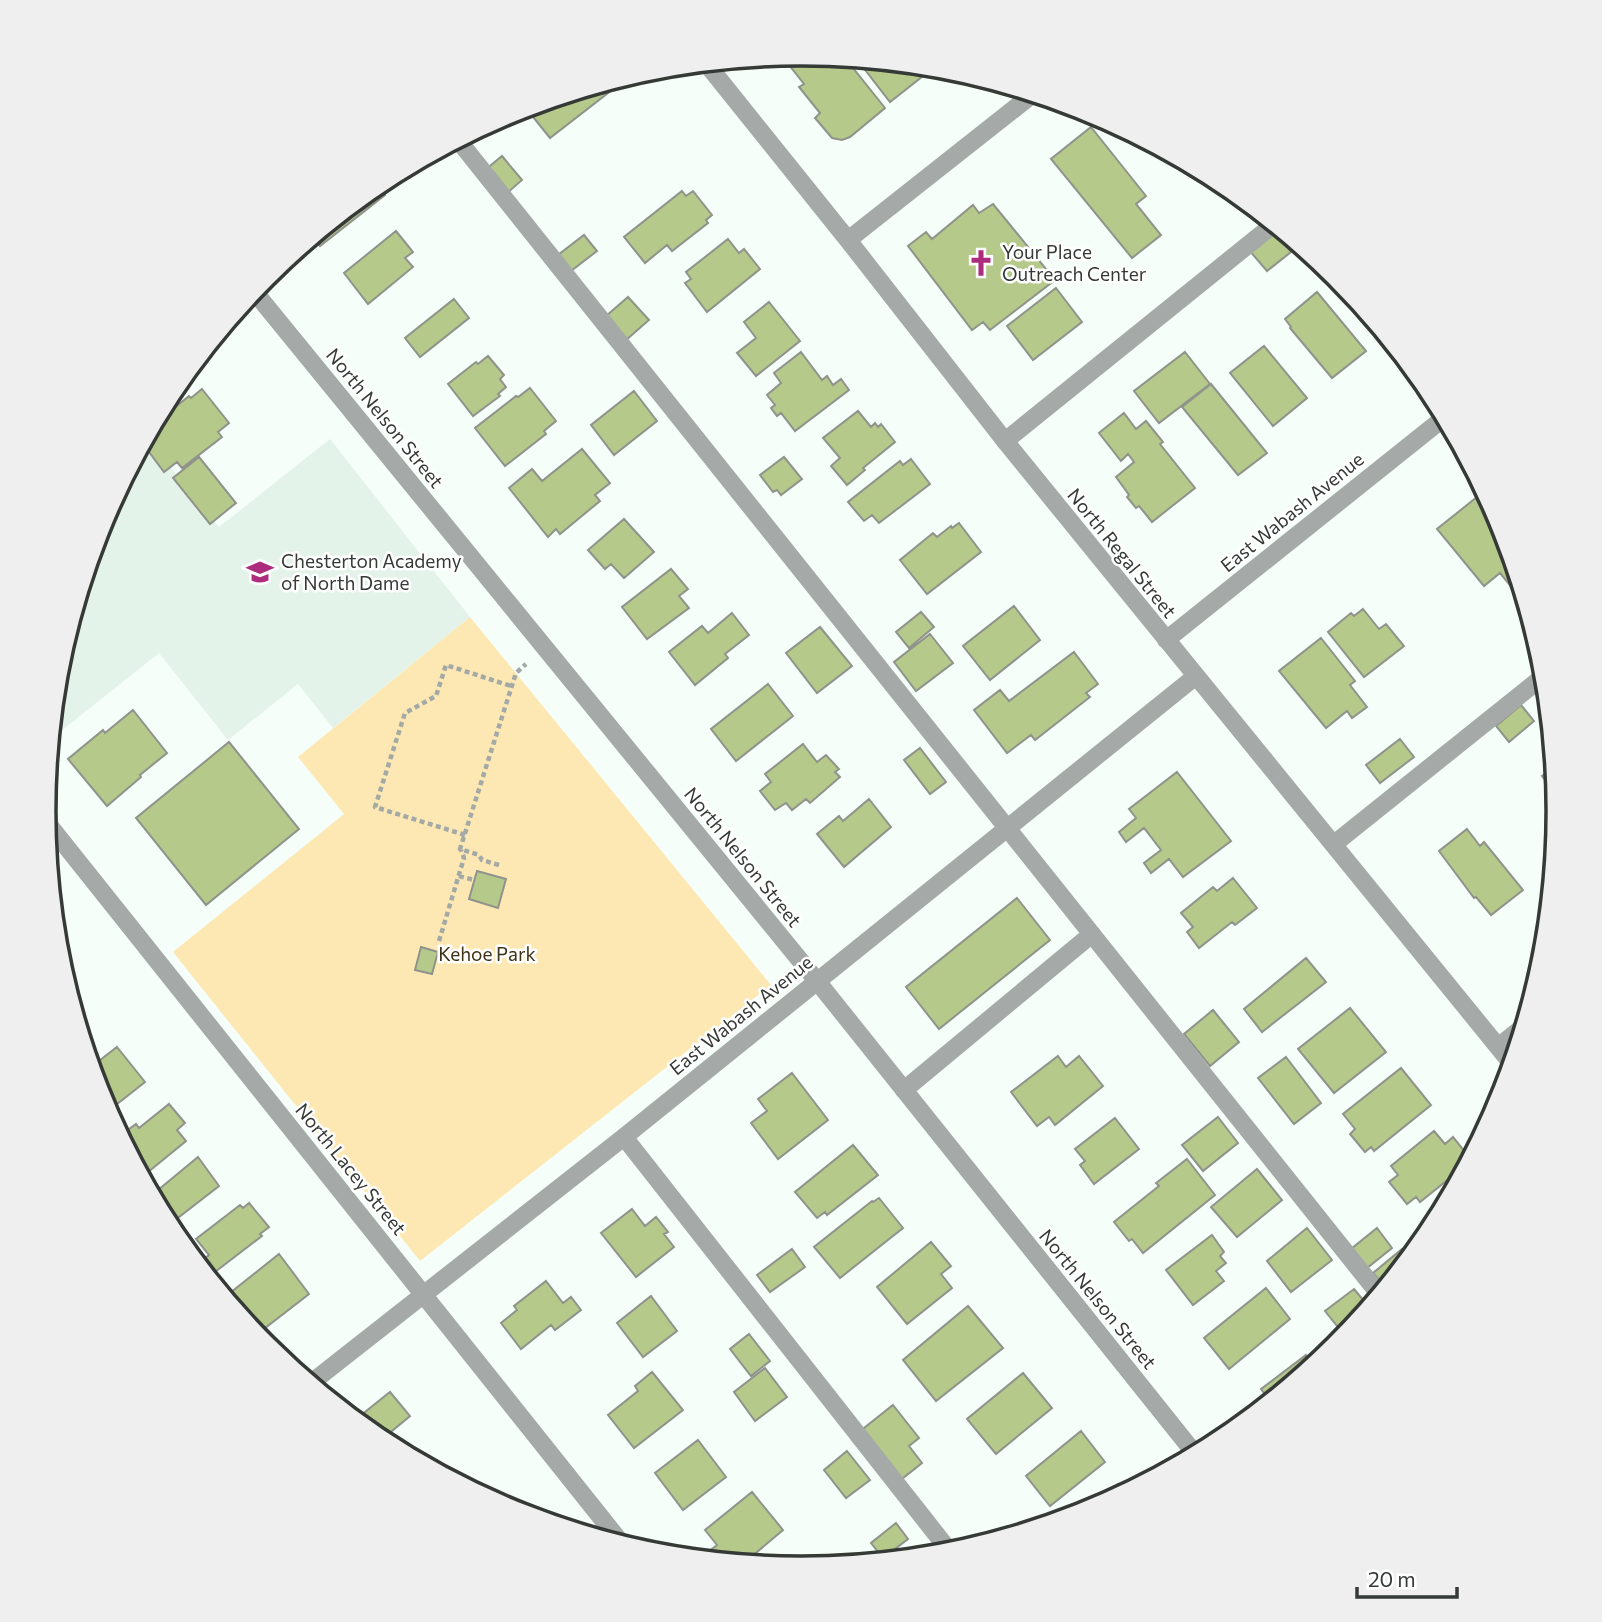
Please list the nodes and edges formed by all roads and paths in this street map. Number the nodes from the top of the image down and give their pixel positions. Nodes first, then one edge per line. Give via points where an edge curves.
1 (713, 71) edge
2 (1024, 101) edge
3 (464, 147) edge
4 (1267, 230) edge
5 (848, 240) junction
6 (261, 298) edge
7 (1437, 424) edge
8 (1005, 441) junction
9 (1166, 640) junction
10 (545, 648) junction
11 (1196, 676) junction
12 (1535, 683) edge
13 (511, 686) junction
14 (1008, 828) junction
15 (57, 835) edge
16 (465, 835) junction
17 (1334, 844) junction
18 (460, 849) junction
19 (467, 851) junction
20 (464, 858) junction
21 (499, 865) dead end
22 (459, 876) junction
23 (474, 880) dead end
24 (1092, 934) junction
25 (439, 941) dead end
26 (817, 981) junction
27 (1510, 1037) edge
28 (1498, 1047) junction
29 (1504, 1055) edge
30 (904, 1090) junction
31 (624, 1137) junction
32 (1373, 1287) edge
33 (423, 1293) junction
34 (317, 1377) edge
35 (1189, 1446) edge
36 (613, 1532) edge
37 (943, 1543) edge

1 - 5 street, North Regal Street
2 - 5 street
3 - 14 street
4 - 8 street
5 - 8 street, North Regal Street
6 - 10 street, North Nelson Street
7 - 9 street, East Wabash Avenue
8 - 9 street, North Regal Street
9 - 11 street, North Regal Street
10 - 13 path via 516,673
10 - 26 street, North Nelson Street
11 - 14 street, East Wabash Avenue
11 - 17 street, North Regal Street
12 - 17 street
13 - 16 path
13 - 16 path via 446,665 436,696 405,713 375,807
14 - 24 street
14 - 26 street, East Wabash Avenue
15 - 33 street, North Lacey Street
16 - 18 path
17 - 28 street, North Regal Street
18 - 19 path
18 - 20 path
19 - 20 path
19 - 21 path
20 - 22 path
22 - 23 path
22 - 25 path
24 - 30 street
24 - 32 street
26 - 30 street, North Nelson Street
26 - 31 street, East Wabash Avenue
27 - 28 street
28 - 29 street, North Regal Street
30 - 35 street, North Nelson Street
31 - 33 street, East Wabash Avenue
31 - 37 street
33 - 34 street, East Wabash Avenue
33 - 36 street, North Lacey Street

